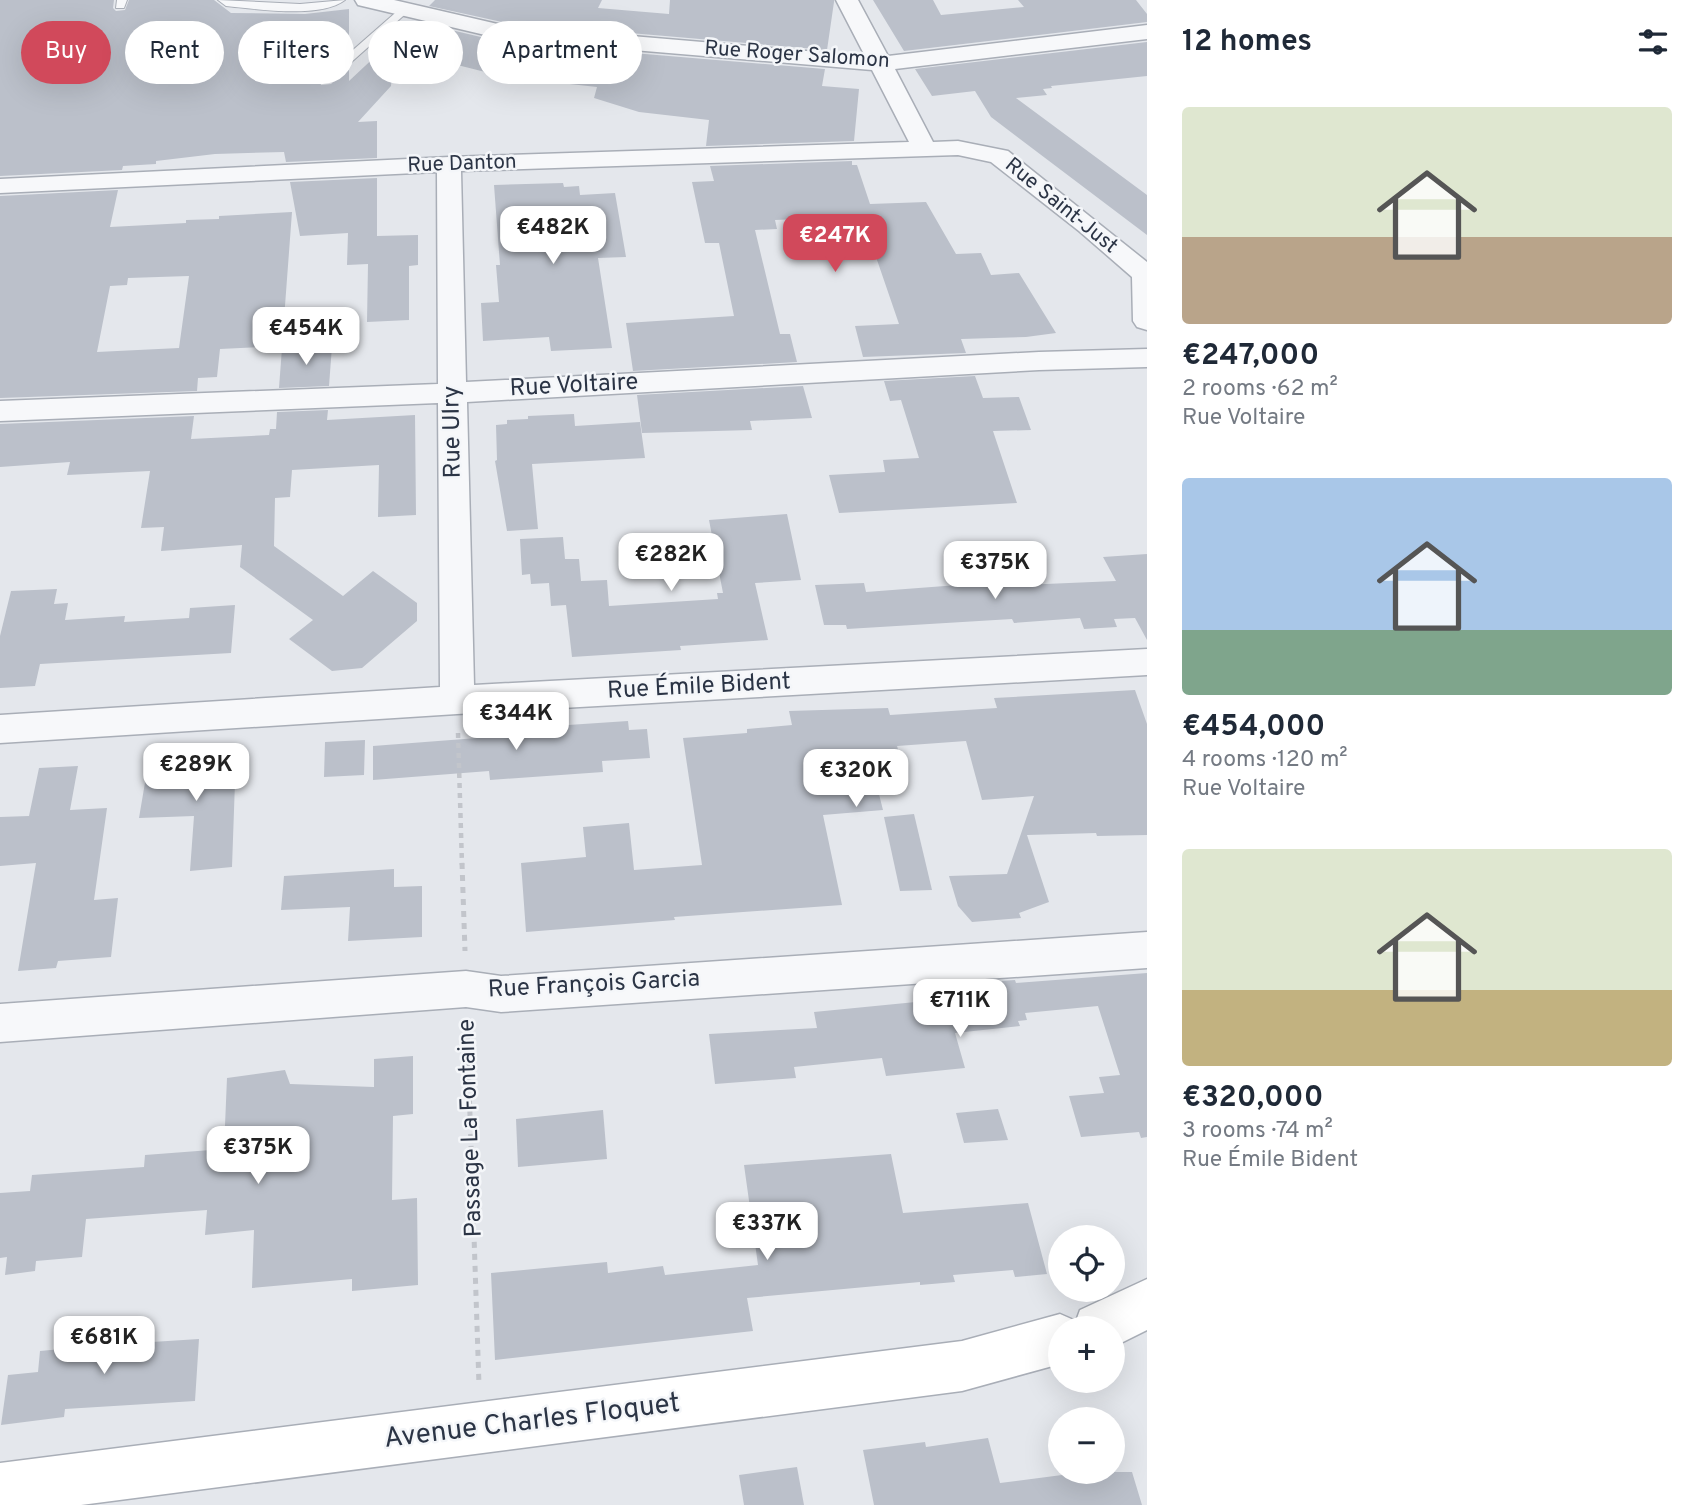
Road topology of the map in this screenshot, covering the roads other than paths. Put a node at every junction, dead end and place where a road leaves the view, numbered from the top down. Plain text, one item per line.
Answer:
1 (222, 0) edge
2 (340, 0) edge
3 (366, 0) edge
4 (847, 0) edge
5 (406, 9) junction
6 (1147, 32) edge
7 (354, 55) edge
8 (880, 64) junction
9 (924, 147) junction
10 (449, 164) junction
11 (0, 186) edge
12 (1147, 321) edge
13 (1134, 359) edge
14 (452, 393) junction
15 (0, 411) edge
16 (1147, 662) edge
17 (457, 700) junction
18 (0, 729) edge
19 (1147, 950) edge
20 (0, 1023) edge
21 (1147, 1304) edge
22 (1122, 1316) edge
23 (1048, 1342) edge
24 (0, 1489) edge

1 - 2 lane
3 - 5 street, Rue Roger Salomon
4 - 8 street
5 - 7 lane
5 - 8 street, Rue Roger Salomon
6 - 8 street, Rue Roger Salomon
8 - 9 street
9 - 10 street, Rue Danton
9 - 12 street, Rue Saint-Just
10 - 11 street, Rue Danton
10 - 14 street, Rue Ulry
13 - 14 street, Rue Voltaire
14 - 15 street, Rue Voltaire
14 - 17 street, Rue Ulry
16 - 17 street, Rue Émile Bident
17 - 18 street, Rue Émile Bident
19 - 20 street, Rue François Garcia
21 - 22 main road
23 - 24 main road, Avenue Charles Floquet

